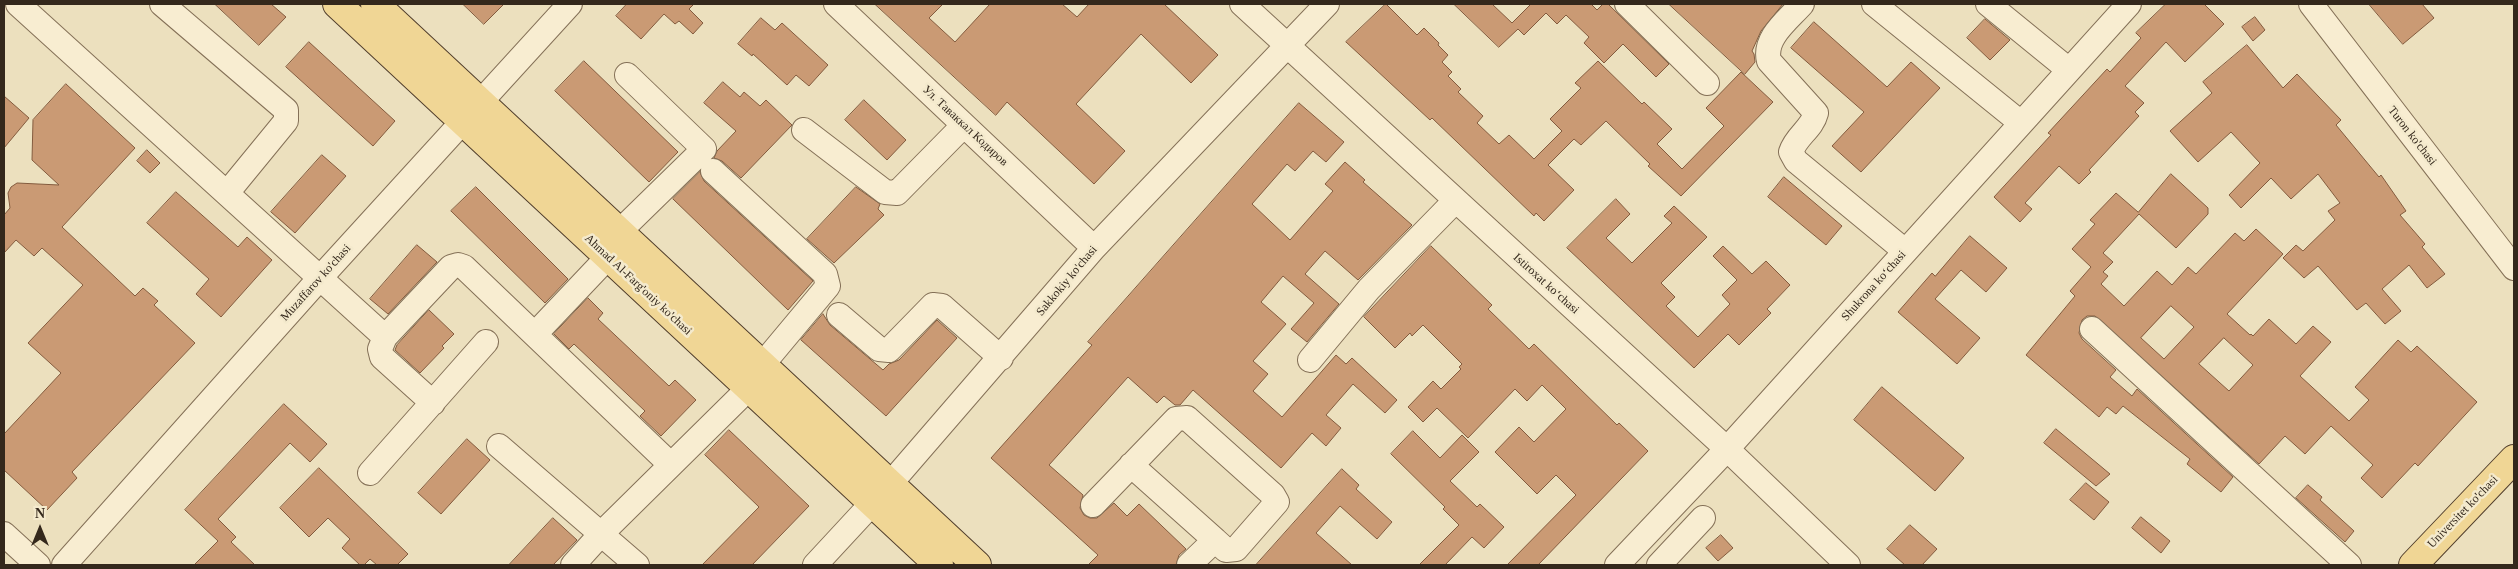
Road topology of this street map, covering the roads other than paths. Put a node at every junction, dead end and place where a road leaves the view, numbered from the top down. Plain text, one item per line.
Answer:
1 (162, 4) edge
2 (337, 4) edge
3 (375, 4) edge
4 (570, 4) edge
5 (836, 4) edge
6 (1242, 4) edge
7 (1326, 4) edge
8 (1627, 4) edge
9 (1802, 4) edge
10 (1874, 4) edge
11 (1988, 4) edge
12 (2129, 4) edge
13 (2311, 4) edge
14 (22, 5) edge
15 (1287, 45) junction
16 (2069, 70) junction
17 (627, 75) dead end
18 (1707, 83) dead end
19 (472, 113) junction
20 (2021, 123) junction
21 (964, 125) junction
22 (804, 130) dead end
23 (713, 171) dead end
24 (227, 192) junction
25 (1455, 200) junction
26 (619, 232) junction
27 (1094, 248) junction
28 (1905, 251) junction
29 (608, 257) junction
30 (2514, 268) edge
31 (320, 278) junction
32 (839, 315) dead end
33 (2092, 328) dead end
34 (536, 333) junction
35 (385, 337) junction
36 (486, 342) dead end
37 (1002, 358) junction
38 (1310, 360) dead end
39 (755, 376) junction
40 (433, 402) junction
41 (499, 446) dead end
42 (1727, 449) junction
43 (2514, 459) edge
44 (670, 464) junction
45 (1132, 465) junction
46 (370, 473) dead end
47 (882, 493) junction
48 (1093, 505) dead end
49 (1703, 518) dead end
50 (4, 534) edge
51 (601, 534) junction
52 (1215, 540) junction
53 (38, 565) edge
54 (64, 565) edge
55 (573, 565) edge
56 (637, 565) edge
57 (815, 565) edge
58 (939, 565) edge
59 (976, 565) edge
60 (1190, 565) edge
61 (1616, 565) edge
62 (1659, 565) edge
63 (1848, 565) edge
64 (2349, 565) edge
65 (2413, 565) edge

1 - 24 street
2 - 19 main road, Ahmad Al-Farg'oniy ko'chasi
3 - 19 main road, Ahmad Al-Farg'oniy ko'chasi
4 - 19 street, Muzaffarov ko'chasi
5 - 21 street, Ул. Таваккал Кодиров
6 - 15 street, Istiroxat koʻchasi
7 - 15 street, Sakkokiy ko'chasi
8 - 18 street
9 - 28 street
10 - 20 street
11 - 16 street
12 - 16 street, Shukrona koʻchasi
13 - 30 street, Turon ko'chasi
14 - 24 street
15 - 25 street, Istiroxat koʻchasi
15 - 27 street, Sakkokiy ko'chasi
16 - 20 street, Shukrona koʻchasi
17 - 26 street
19 - 26 main road, Ahmad Al-Farg'oniy ko'chasi
19 - 29 main road, Ahmad Al-Farg'oniy ko'chasi
19 - 31 street, Muzaffarov ko'chasi
20 - 28 street, Shukrona koʻchasi
21 - 22 street
21 - 27 street, Ул. Таваккал Кодиров
23 - 39 street
24 - 31 street
25 - 38 street
25 - 42 street, Istiroxat koʻchasi
26 - 39 main road, Ahmad Al-Farg'oniy ko'chasi
27 - 37 street, Sakkokiy ko'chasi
28 - 42 street, Shukrona koʻchasi
29 - 34 street
29 - 39 main road, Ahmad Al-Farg'oniy ko'chasi
31 - 35 street
31 - 54 street, Muzaffarov ko'chasi
32 - 37 street
33 - 64 street
34 - 35 street
34 - 44 street
35 - 40 street
36 - 40 street
37 - 47 street, Sakkokiy ko'chasi
39 - 44 street
39 - 47 main road, Ahmad Al-Farg'oniy ko'chasi
40 - 46 street
41 - 51 street
42 - 61 street, Shukrona koʻchasi
42 - 63 street, Istiroxat koʻchasi
43 - 65 main road, Universitet ko'chasi
44 - 51 street
45 - 48 street
45 - 52 street
45 - 52 street
47 - 57 street, Sakkokiy ko'chasi
47 - 58 main road, Ahmad Al-Farg'oniy ko'chasi
47 - 59 main road, Ahmad Al-Farg'oniy ko'chasi
49 - 62 street
50 - 53 street
51 - 55 street
51 - 56 street
52 - 60 street

